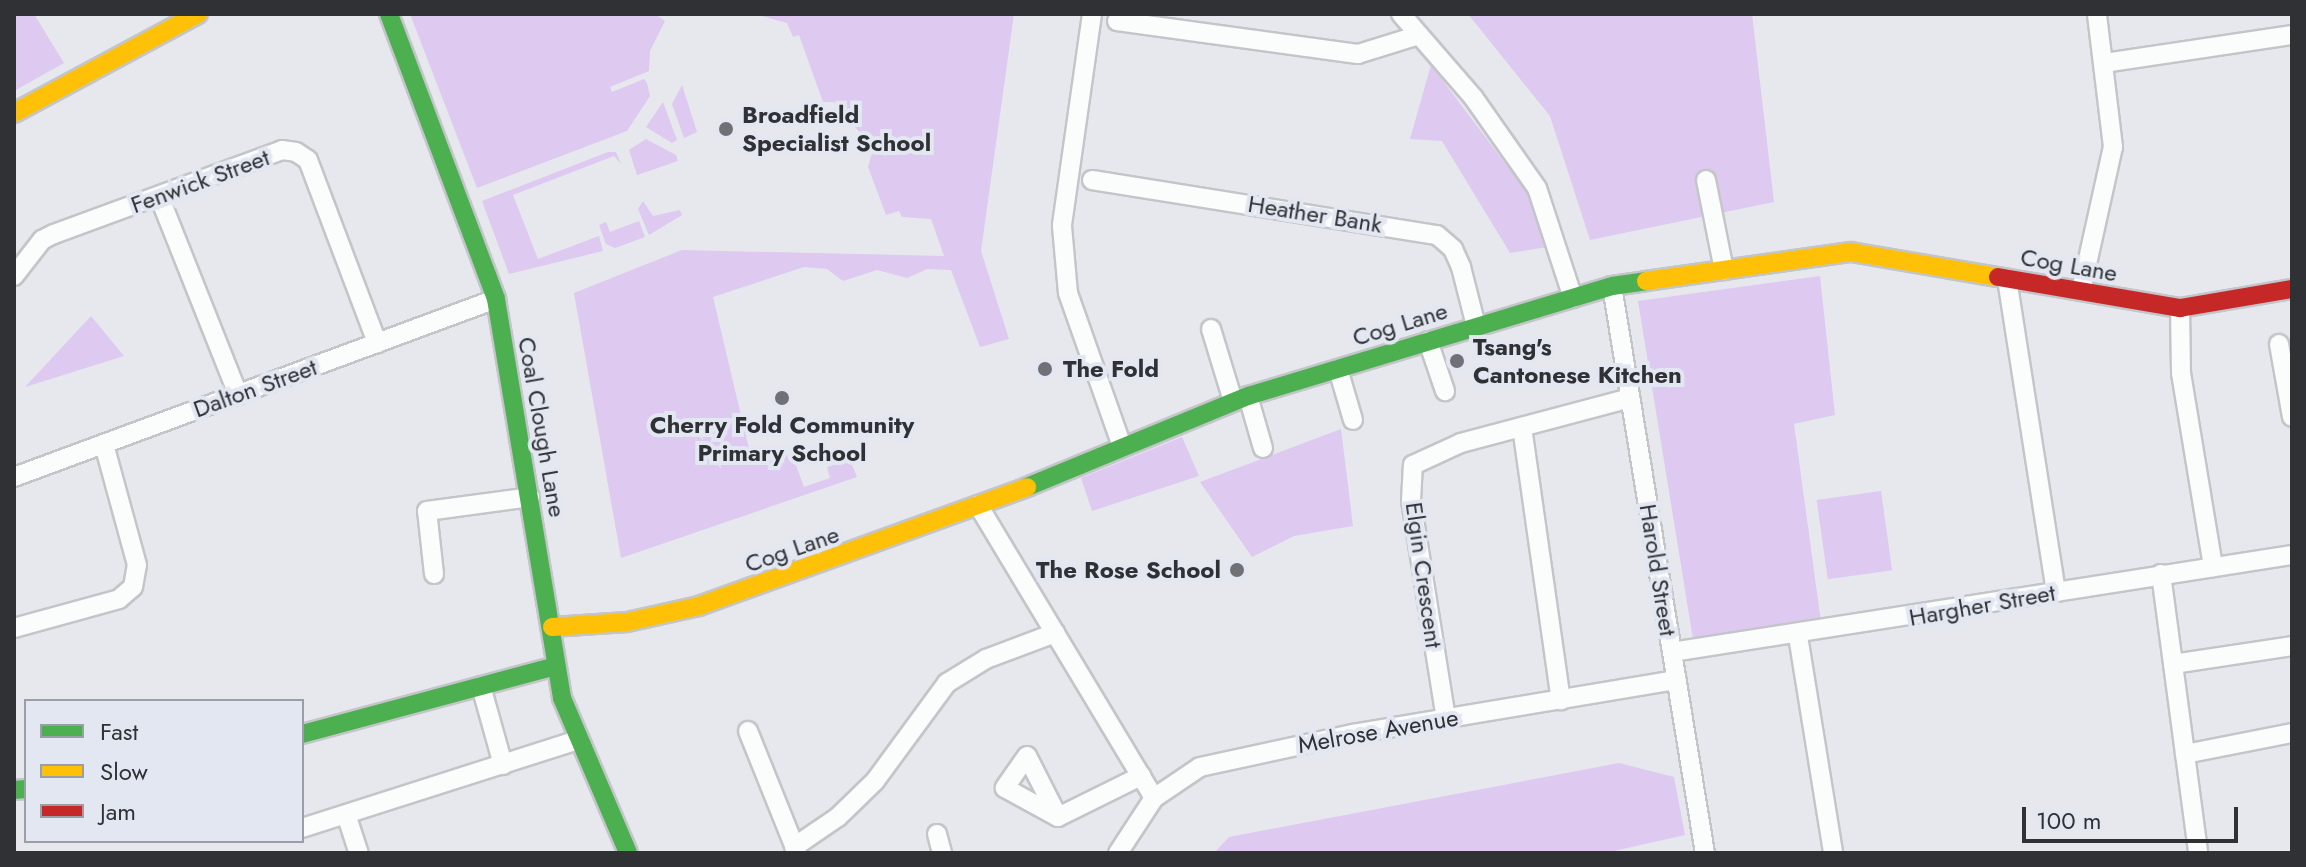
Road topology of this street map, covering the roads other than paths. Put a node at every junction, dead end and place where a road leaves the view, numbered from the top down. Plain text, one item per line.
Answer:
1 (198, 14) edge
2 (389, 14) edge
3 (1092, 14) edge
4 (1401, 14) edge
5 (2097, 14) edge
6 (1117, 21) dead end
7 (1419, 35) junction
8 (2292, 35) edge
9 (2104, 63) junction
10 (14, 113) edge
11 (1092, 180) dead end
12 (1706, 180) dead end
13 (159, 196) junction
14 (1724, 270) junction
15 (14, 276) edge
16 (2007, 279) junction
17 (1612, 286) junction
18 (2292, 289) edge
19 (2081, 291) junction
20 (1573, 298) junction
21 (496, 299) junction
22 (2180, 308) junction
23 (1476, 326) junction
24 (1211, 329) dead end
25 (1428, 341) junction
26 (377, 343) junction
27 (2279, 344) dead end
28 (1338, 369) junction
29 (1445, 391) dead end
30 (238, 395) junction
31 (1241, 398) junction
32 (1630, 398) junction
33 (2292, 417) edge
34 (1353, 420) dead end
35 (1522, 427) junction
36 (104, 444) junction
37 (1122, 446) junction
38 (1263, 448) dead end
39 (14, 477) edge
40 (530, 497) junction
41 (978, 505) junction
42 (2292, 555) edge
43 (2213, 567) junction
44 (434, 574) dead end
45 (2161, 574) junction
46 (2056, 592) junction
47 (552, 627) junction
48 (14, 628) edge
49 (1055, 633) junction
50 (1798, 636) junction
51 (2292, 646) edge
52 (1672, 652) junction
53 (2173, 664) junction
54 (556, 666) junction
55 (1677, 680) junction
56 (481, 686) junction
57 (1561, 700) junction
58 (1446, 719) junction
59 (748, 731) dead end
60 (304, 733) edge
61 (2292, 733) edge
62 (578, 740) junction
63 (2185, 754) junction
64 (503, 765) junction
65 (1141, 776) junction
66 (1154, 798) junction
67 (347, 817) junction
68 (1058, 817) dead end
69 (304, 828) edge
70 (937, 834) dead end
71 (796, 850) edge
72 (2193, 852) edge
73 (359, 853) edge
74 (628, 853) edge
75 (942, 853) edge
76 (1118, 853) edge
77 (1705, 853) edge
78 (1833, 853) edge

1 - 10 main road
2 - 21 main road, Coal Clough Lane
3 - 37 street
4 - 7 street
5 - 9 street
6 - 7 street
7 - 20 street
8 - 9 street
9 - 19 street
11 - 23 street, Heather Bank
12 - 14 street
13 - 15 street, Fenwick Street
13 - 26 street, Fenwick Street
13 - 30 street
14 - 16 main road, Cog Lane
14 - 17 main road, Cog Lane
16 - 19 main road, Cog Lane
16 - 46 street
17 - 20 main road, Cog Lane
17 - 32 street, Harold Street
18 - 22 main road, Cog Lane
19 - 22 main road, Cog Lane
20 - 23 main road, Cog Lane
21 - 26 street, Dalton Street
21 - 40 main road, Coal Clough Lane
22 - 43 street
23 - 25 main road, Cog Lane
24 - 31 street
25 - 28 main road, Cog Lane
25 - 29 street
26 - 30 street, Dalton Street
27 - 33 street
28 - 31 main road, Cog Lane
28 - 34 street
30 - 36 street, Dalton Street
31 - 37 main road, Cog Lane
31 - 38 street
32 - 35 street, Elgin Crescent
32 - 52 street, Harold Street
35 - 57 street
35 - 58 street, Elgin Crescent
36 - 39 street, Dalton Street
36 - 48 street
37 - 41 main road, Cog Lane
40 - 44 street
40 - 47 main road, Coal Clough Lane
41 - 47 main road, Cog Lane
41 - 49 street
42 - 43 street, Hargher Street
43 - 45 street, Hargher Street
45 - 46 street, Hargher Street
45 - 53 street
46 - 50 street, Hargher Street
47 - 54 main road, Coal Clough Lane
49 - 65 street
49 - 71 street
50 - 52 street, Hargher Street
50 - 78 street
51 - 53 street
52 - 55 street, Harold Street
53 - 63 street
54 - 56 main road
54 - 62 main road, Coal Clough Lane
55 - 57 street, Melrose Avenue
55 - 77 street, Harold Street
56 - 60 main road
56 - 64 street
57 - 58 street, Melrose Avenue
58 - 66 street, Melrose Avenue
59 - 71 street
61 - 63 street
62 - 64 street
62 - 74 main road, Coal Clough Lane
63 - 72 street
64 - 67 street
65 - 66 street
65 - 68 street
66 - 76 street, Melrose Avenue
67 - 69 street
67 - 73 street
70 - 75 street

